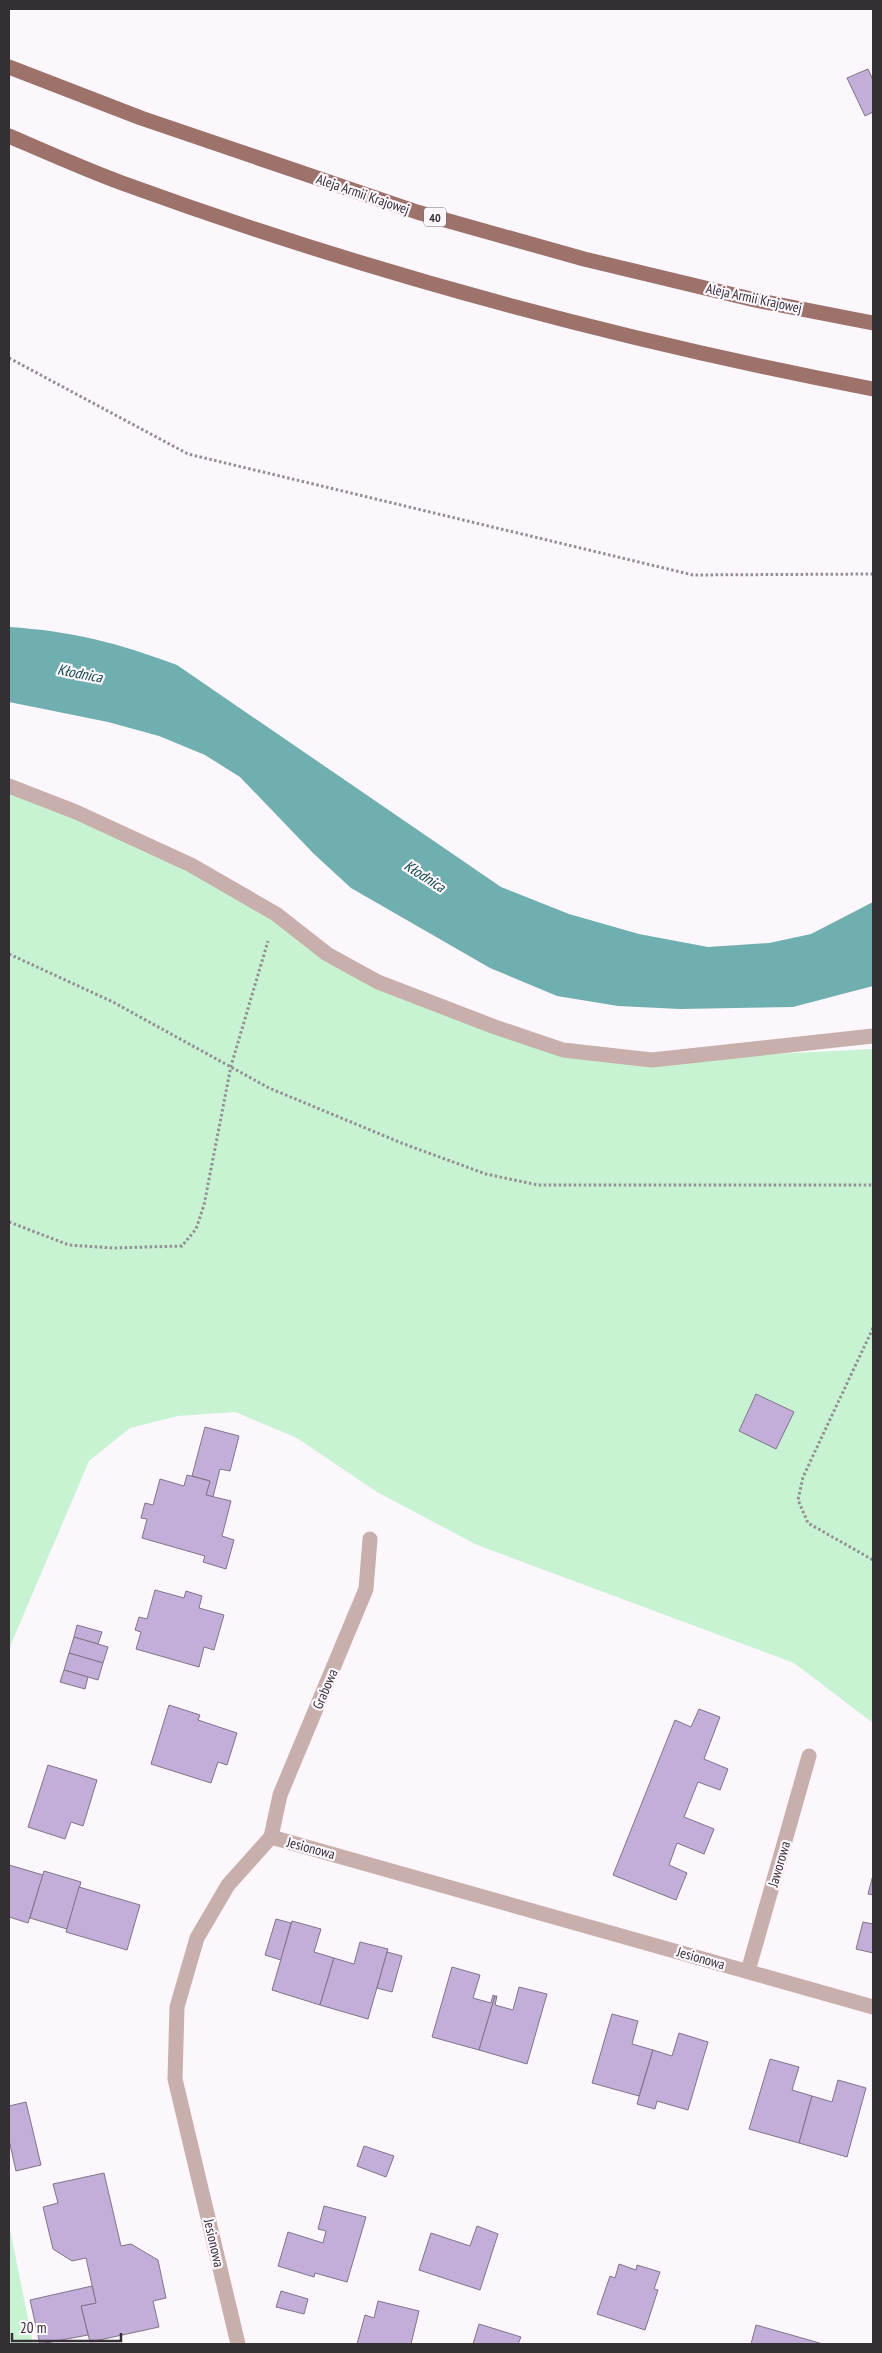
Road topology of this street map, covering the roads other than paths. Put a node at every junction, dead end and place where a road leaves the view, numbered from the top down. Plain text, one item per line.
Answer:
1 (9, 67) edge
2 (9, 136) edge
3 (873, 323) edge
4 (873, 389) edge
5 (9, 786) edge
6 (873, 1036) edge
7 (370, 1539) dead end
8 (809, 1756) dead end
9 (271, 1837) junction
10 (748, 1971) junction
11 (873, 2007) edge
12 (238, 2344) edge

1 - 3 main road, Aleja Armii Krajowej / 40
2 - 4 main road
5 - 6 street
7 - 9 street, Grabowa
8 - 10 street, Jaworowa
9 - 10 street, Jesionowa
9 - 12 street, Jesionowa
10 - 11 street, Jesionowa

